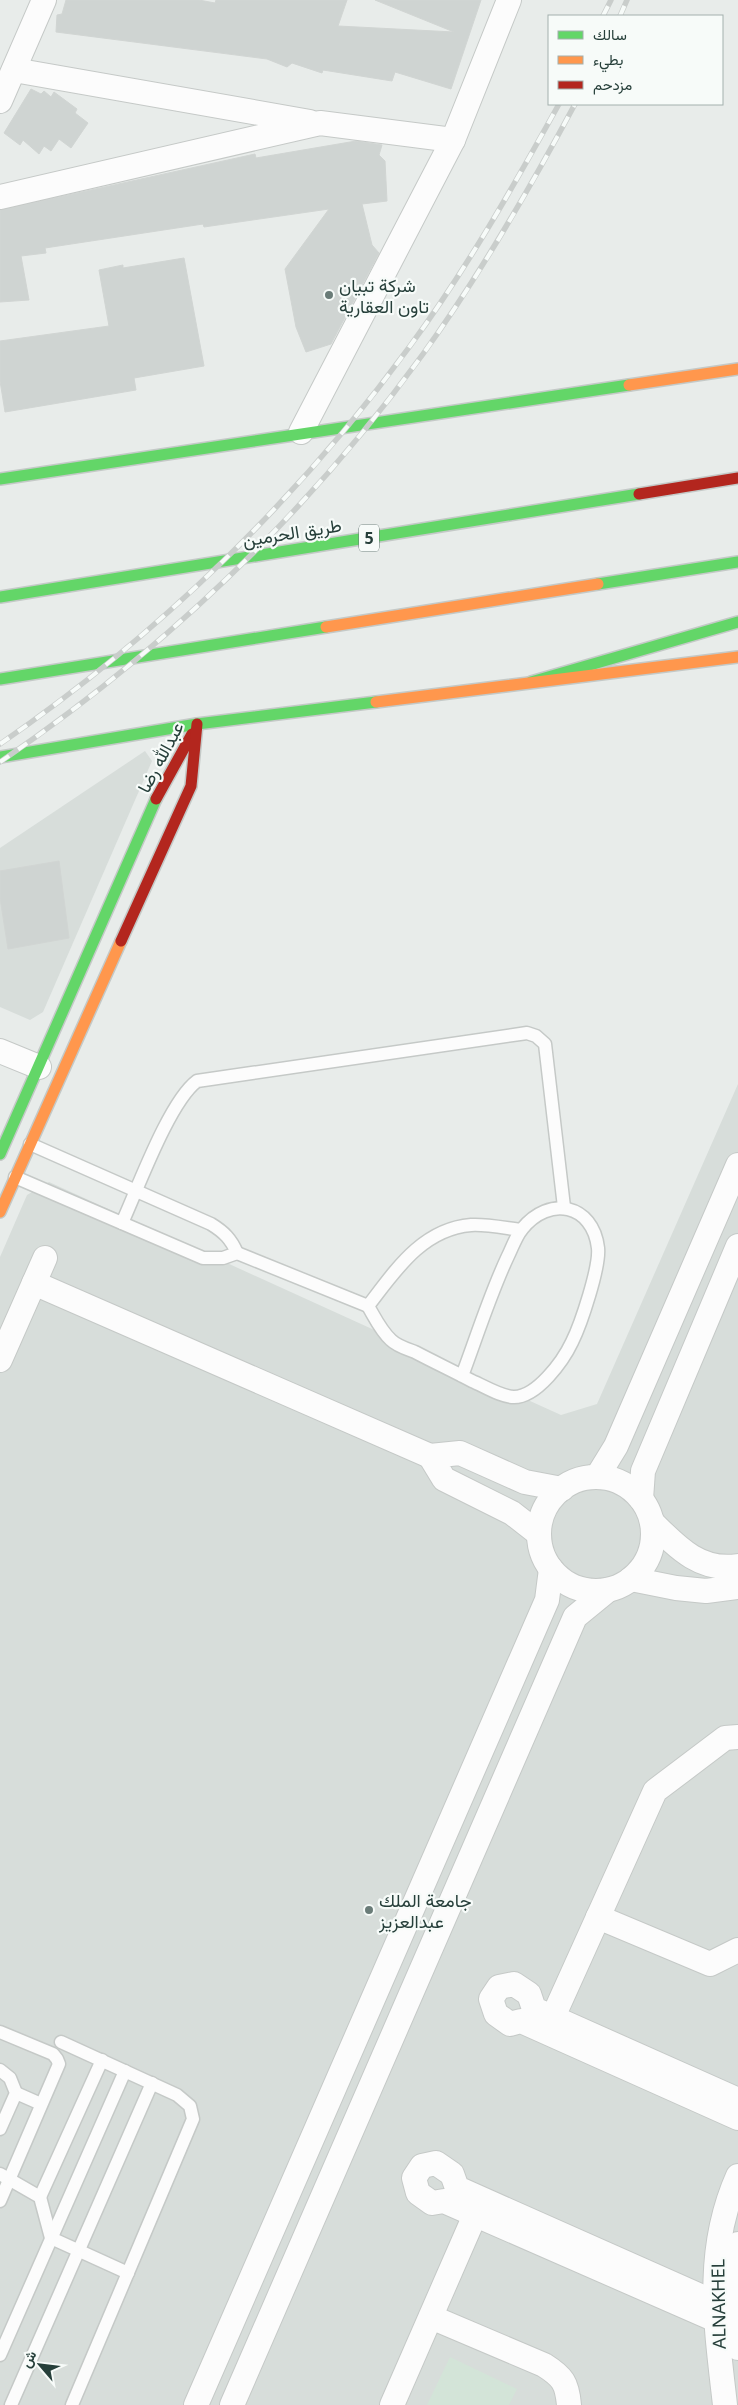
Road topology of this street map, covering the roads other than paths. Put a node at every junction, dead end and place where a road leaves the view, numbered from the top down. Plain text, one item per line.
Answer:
1 (44, 0) edge
2 (509, 0) edge
3 (14, 70) junction
4 (0, 101) edge
5 (324, 124) junction
6 (452, 140) junction
7 (0, 197) edge
8 (738, 369) edge
9 (301, 432) junction
10 (738, 478) edge
11 (0, 479) edge
12 (738, 562) edge
13 (0, 597) edge
14 (738, 622) edge
15 (738, 657) edge
16 (0, 680) edge
17 (531, 682) junction
18 (197, 724) junction
19 (0, 758) edge
20 (0, 1051) edge
21 (38, 1067) junction
22 (30, 1144) junction
23 (0, 1154) edge
24 (738, 1165) edge
25 (15, 1177) junction
26 (136, 1191) junction
27 (564, 1207) junction
28 (0, 1212) edge
29 (122, 1223) junction
30 (521, 1230) junction
31 (738, 1246) edge
32 (237, 1253) junction
33 (45, 1258) dead end
34 (34, 1283) junction
35 (368, 1306) junction
36 (0, 1360) edge
37 (462, 1376) junction
38 (430, 1456) junction
39 (597, 1477) junction
40 (562, 1489) junction
41 (641, 1499) junction
42 (652, 1522) junction
43 (540, 1534) junction
44 (738, 1566) edge
45 (551, 1569) junction
46 (631, 1579) junction
47 (738, 1587) edge
48 (608, 1590) junction
49 (738, 1736) edge
50 (598, 1917) junction
51 (738, 1950) edge
52 (553, 2017) junction
53 (0, 2032) edge
54 (61, 2042) dead end
55 (102, 2060) junction
56 (0, 2070) edge
57 (125, 2071) junction
58 (152, 2083) junction
59 (16, 2092) junction
60 (738, 2100) edge
61 (41, 2104) junction
62 (738, 2118) edge
63 (0, 2129) edge
64 (5, 2176) edge
65 (738, 2176) edge
66 (40, 2197) junction
67 (0, 2201) edge
68 (475, 2215) junction
69 (52, 2238) junction
70 (738, 2244) edge
71 (79, 2250) junction
72 (128, 2273) junction
73 (716, 2311) junction
74 (431, 2317) junction
75 (738, 2348) edge
76 (0, 2355) edge
77 (11, 2405) edge
78 (72, 2405) edge
79 (196, 2405) edge
80 (232, 2405) edge
81 (392, 2405) edge
82 (570, 2405) edge
83 (725, 2405) edge

1 - 3 street
2 - 6 street
3 - 4 street
3 - 5 street
5 - 6 street
5 - 7 street
6 - 9 street
8 - 9 main road
9 - 11 main road
10 - 13 main road, طريق الحرمين / 5
12 - 16 main road
14 - 17 main road
15 - 17 main road
17 - 18 main road
18 - 19 main road
18 - 21 main road, عبدالله رضا
18 - 22 main road, عبدالله رضا
20 - 21 street
21 - 23 main road, عبدالله رضا
22 - 25 main road, عبدالله رضا
22 - 26 lane
24 - 39 street
25 - 28 main road, عبدالله رضا
25 - 29 lane
26 - 27 lane
26 - 29 lane
26 - 32 lane
27 - 30 lane
27 - 37 lane
29 - 32 lane
30 - 35 lane
30 - 37 lane
31 - 41 street
32 - 35 lane
33 - 34 street
34 - 36 street
34 - 38 street
35 - 37 lane
38 - 40 street
38 - 43 street
39 - 40 street
39 - 41 street
40 - 43 street
41 - 42 street
42 - 44 street
42 - 46 street
43 - 45 street
45 - 48 street
45 - 79 street
46 - 47 street
46 - 48 street
48 - 80 street
49 - 50 street
50 - 51 street
50 - 52 street
52 - 60 street
52 - 62 street
53 - 61 lane
54 - 55 lane
55 - 57 lane
55 - 66 lane
56 - 59 lane
57 - 58 lane
57 - 69 lane
58 - 71 lane
58 - 72 lane
59 - 61 lane
59 - 63 lane
61 - 64 lane
64 - 66 lane
64 - 67 lane
65 - 73 street, ALNAKHEL
66 - 69 lane
68 - 73 street
68 - 73 street
68 - 74 street
69 - 71 lane
69 - 76 lane
70 - 75 street
71 - 72 lane
71 - 77 lane
72 - 78 lane
73 - 83 street, ALNAKHEL
74 - 81 street
74 - 82 street

